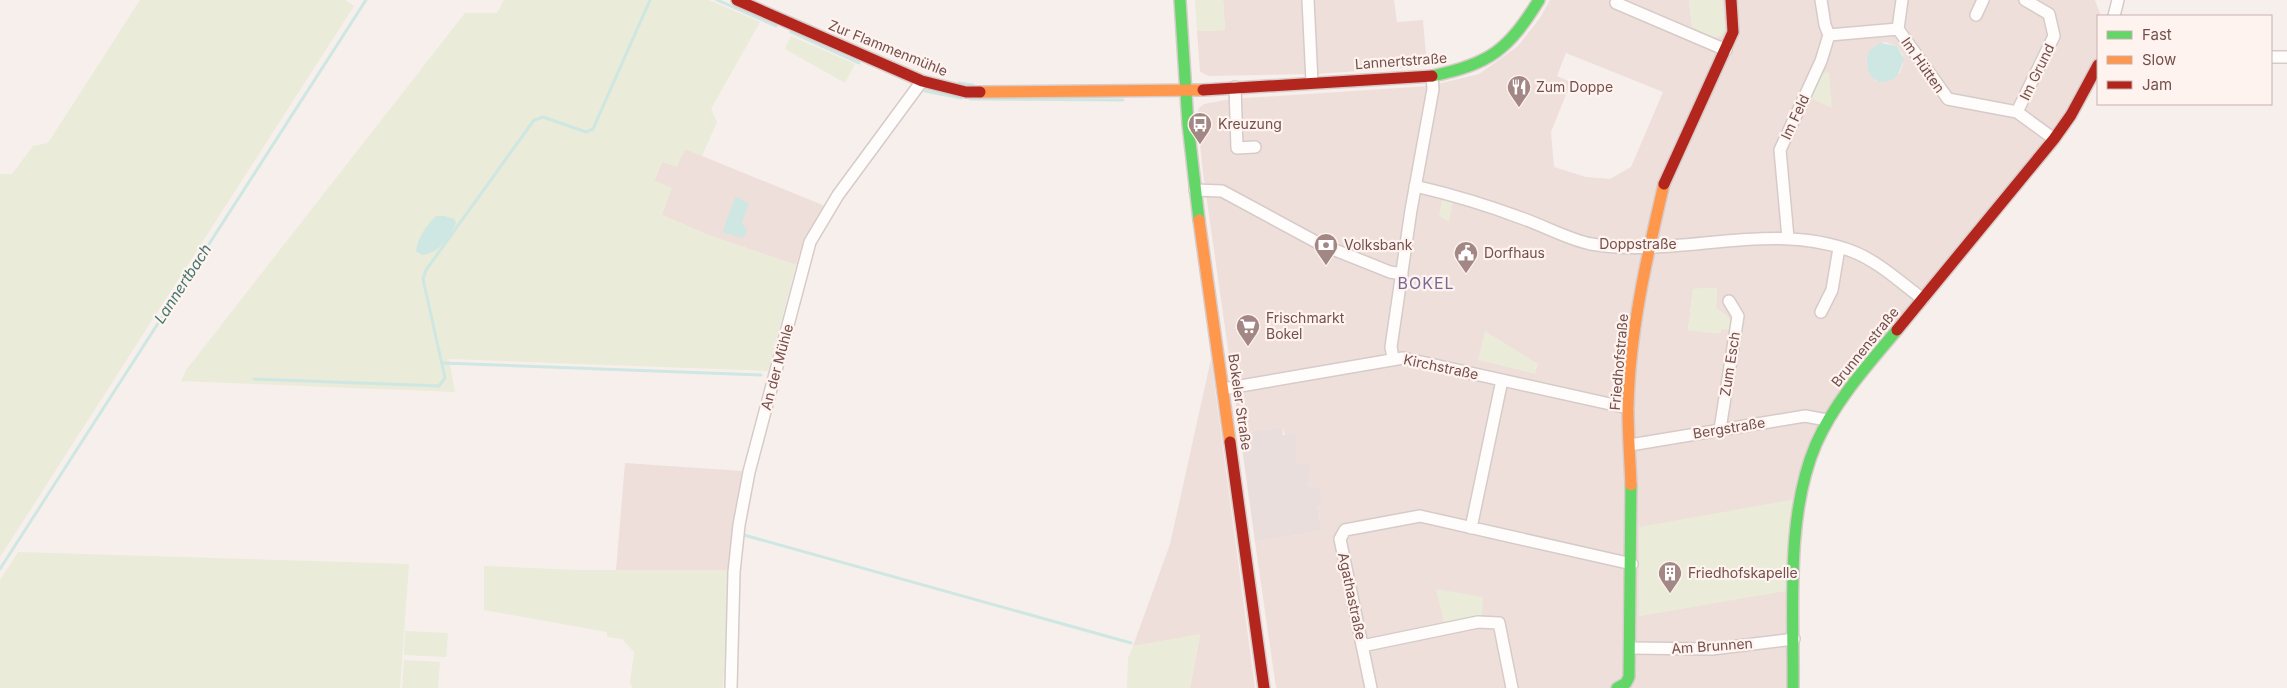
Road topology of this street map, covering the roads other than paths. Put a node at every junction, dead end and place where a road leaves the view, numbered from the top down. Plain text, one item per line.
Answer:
1 (737, 0) edge
2 (1180, 0) edge
3 (1308, 0) edge
4 (1539, 0) edge
5 (1731, 0) edge
6 (1821, 0) edge
7 (1902, 0) edge
8 (1983, 0) edge
9 (2025, 0) edge
10 (2118, 0) edge
11 (1616, 3) dead end
12 (1976, 15) dead end
13 (2114, 15) edge
14 (1898, 29) junction
15 (1829, 35) junction
16 (1726, 50) junction
17 (2272, 57) edge
18 (2287, 57) edge
19 (1432, 76) junction
20 (2096, 76) edge
21 (922, 81) junction
22 (1312, 82) junction
23 (1235, 87) junction
24 (1186, 90) junction
25 (2017, 112) junction
26 (2054, 139) junction
27 (1255, 147) dead end
28 (1415, 186) junction
29 (1195, 190) junction
30 (1788, 238) junction
31 (1649, 247) junction
32 (1840, 248) junction
33 (1402, 274) junction
34 (1922, 299) junction
35 (1729, 301) dead end
36 (1821, 312) dead end
37 (1393, 358) junction
38 (1502, 380) junction
39 (1223, 389) junction
40 (1628, 408) junction
41 (1827, 420) junction
42 (1720, 429) junction
43 (1630, 445) junction
44 (1471, 528) junction
45 (1632, 564) junction
46 (1794, 638) junction
47 (1362, 646) junction
48 (1630, 648) junction
49 (1623, 686) edge
50 (731, 688) edge
51 (1264, 688) edge
52 (1371, 688) edge
53 (1512, 688) edge
54 (1793, 688) edge

1 - 21 street, Zur Flammenmühle
2 - 24 street, Bokeler Straße
3 - 22 street
4 - 19 street, Lannertstraße
5 - 16 street, Friedhofstraße
6 - 15 street, Im Feld
7 - 14 street
8 - 12 street
9 - 25 street, Im Grund
10 - 13 street
11 - 16 street
14 - 15 street, Im Hütten
14 - 25 street, Im Hütten
15 - 30 street, Im Feld
16 - 31 street, Friedhofstraße
17 - 18 street
19 - 22 street, Lannertstraße
19 - 28 street
20 - 26 street, Brunnenstraße
21 - 24 street, Zur Flammenmühle
21 - 50 street, An der Mühle
22 - 23 street, Lannertstraße
23 - 24 street, Lannertstraße
23 - 27 street
24 - 29 street, Bokeler Straße
25 - 26 street, Im Grund
26 - 34 street, Brunnenstraße
28 - 31 street, Doppstraße
28 - 33 street
29 - 33 street
29 - 39 street, Bokeler Straße
30 - 31 street, Doppstraße
30 - 32 street, Doppstraße
31 - 40 street, Friedhofstraße
32 - 34 street, Doppstraße
32 - 36 street
33 - 37 street
34 - 41 street, Brunnenstraße
35 - 42 street, Zum Esch
37 - 38 street, Kirchstraße
37 - 39 street, Kirchstraße
38 - 40 street, Kirchstraße
38 - 44 street
39 - 51 street, Bokeler Straße
40 - 43 street, Friedhofstraße
41 - 42 street, Bergstraße
41 - 46 street, Brunnenstraße
42 - 43 street, Bergstraße
43 - 45 street, Friedhofstraße
44 - 45 street, Agathastraße
44 - 47 street, Agathastraße
45 - 48 street, Friedhofstraße
46 - 48 street, Am Brunnen
46 - 54 street, Brunnenstraße
47 - 52 street
47 - 53 street, Agathastraße
48 - 49 street, Friedhofstraße

